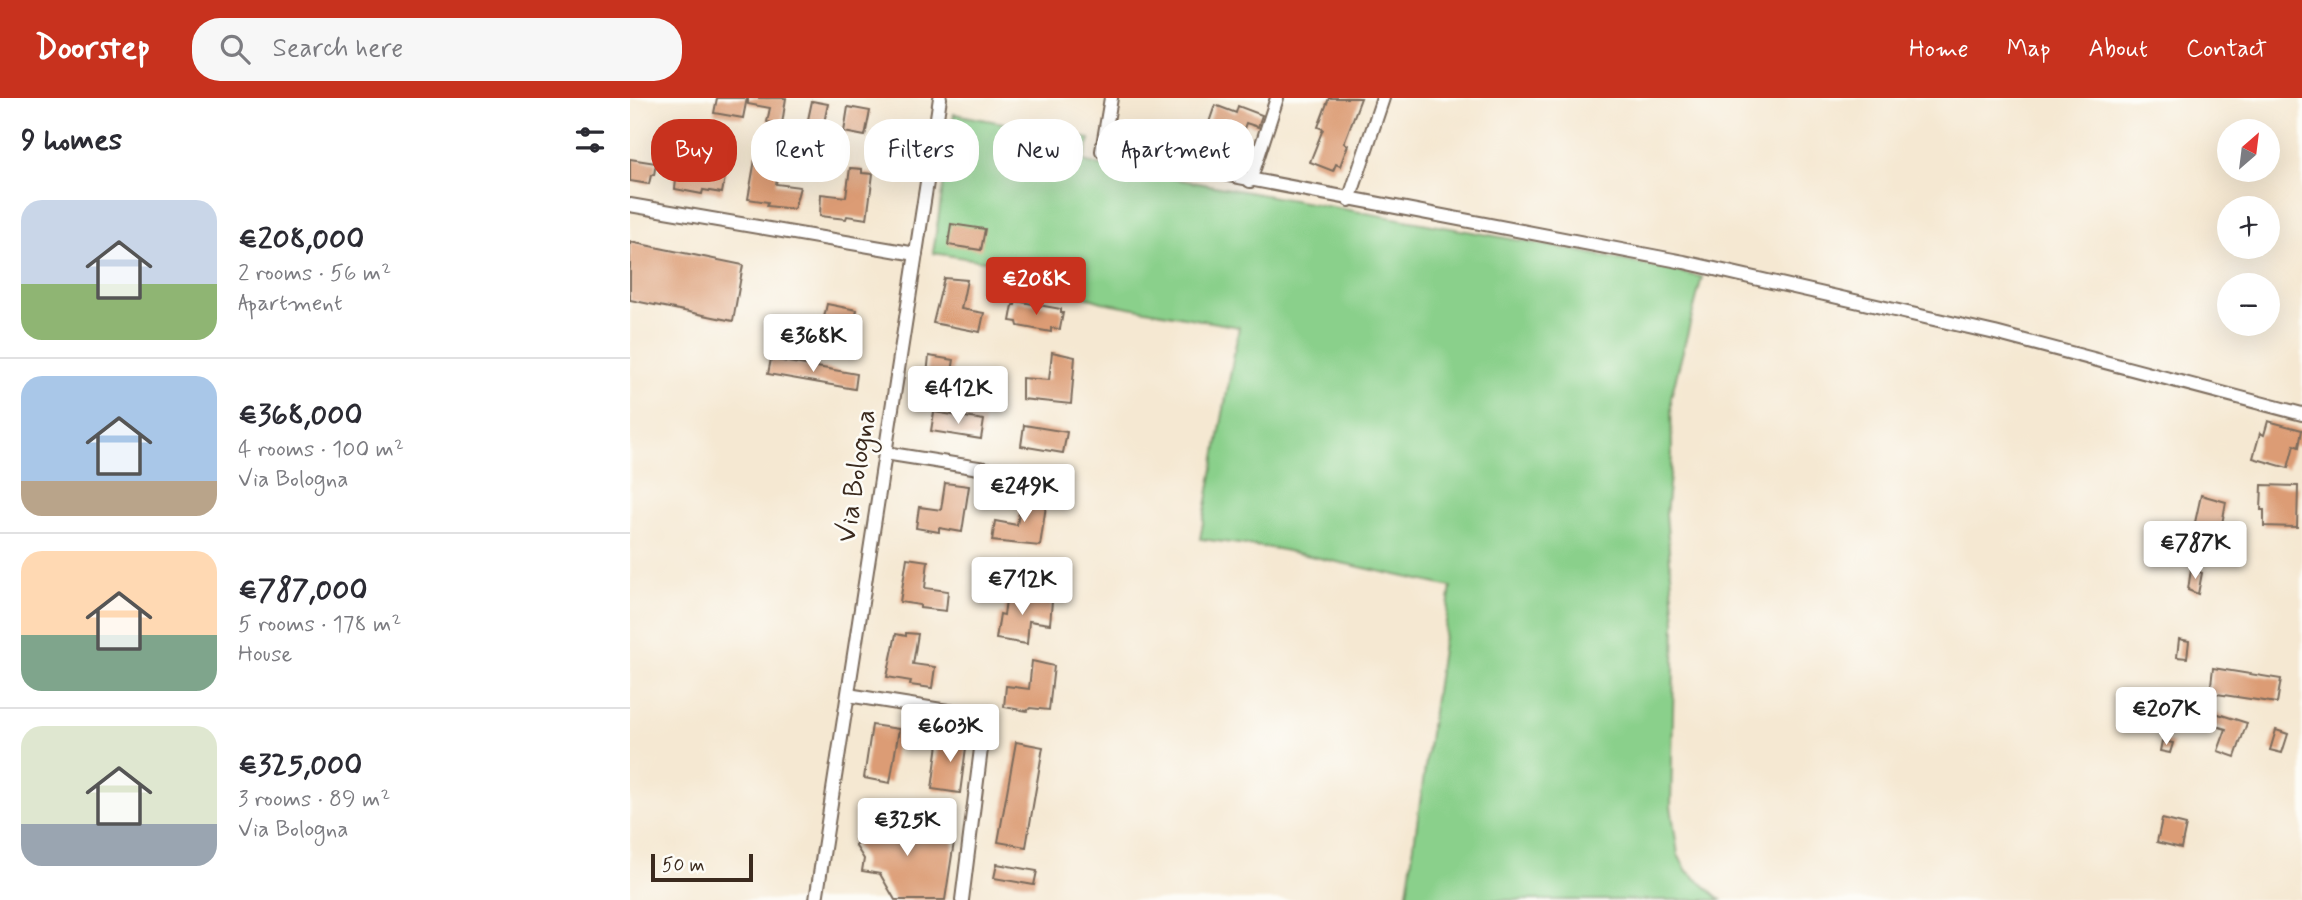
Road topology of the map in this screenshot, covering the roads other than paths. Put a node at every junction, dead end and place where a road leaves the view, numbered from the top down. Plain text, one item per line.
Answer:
1 (940, 98) edge
2 (1111, 98) edge
3 (1277, 98) edge
4 (1382, 98) edge
5 (1107, 119) edge
6 (1254, 169) edge
7 (1254, 182) edge
8 (1349, 200) junction
9 (630, 205) edge
10 (916, 254) junction
11 (2302, 414) edge
12 (885, 453) junction
13 (1054, 480) dead end
14 (848, 695) junction
15 (816, 900) edge
16 (962, 900) edge

1 - 10 street, Via Bologna
2 - 5 street
3 - 6 street
4 - 8 street
7 - 8 street
8 - 11 street
9 - 10 street
10 - 12 street, Via Bologna
12 - 13 street
12 - 14 street, Via Bologna
14 - 15 street, Via Bologna
14 - 16 street

